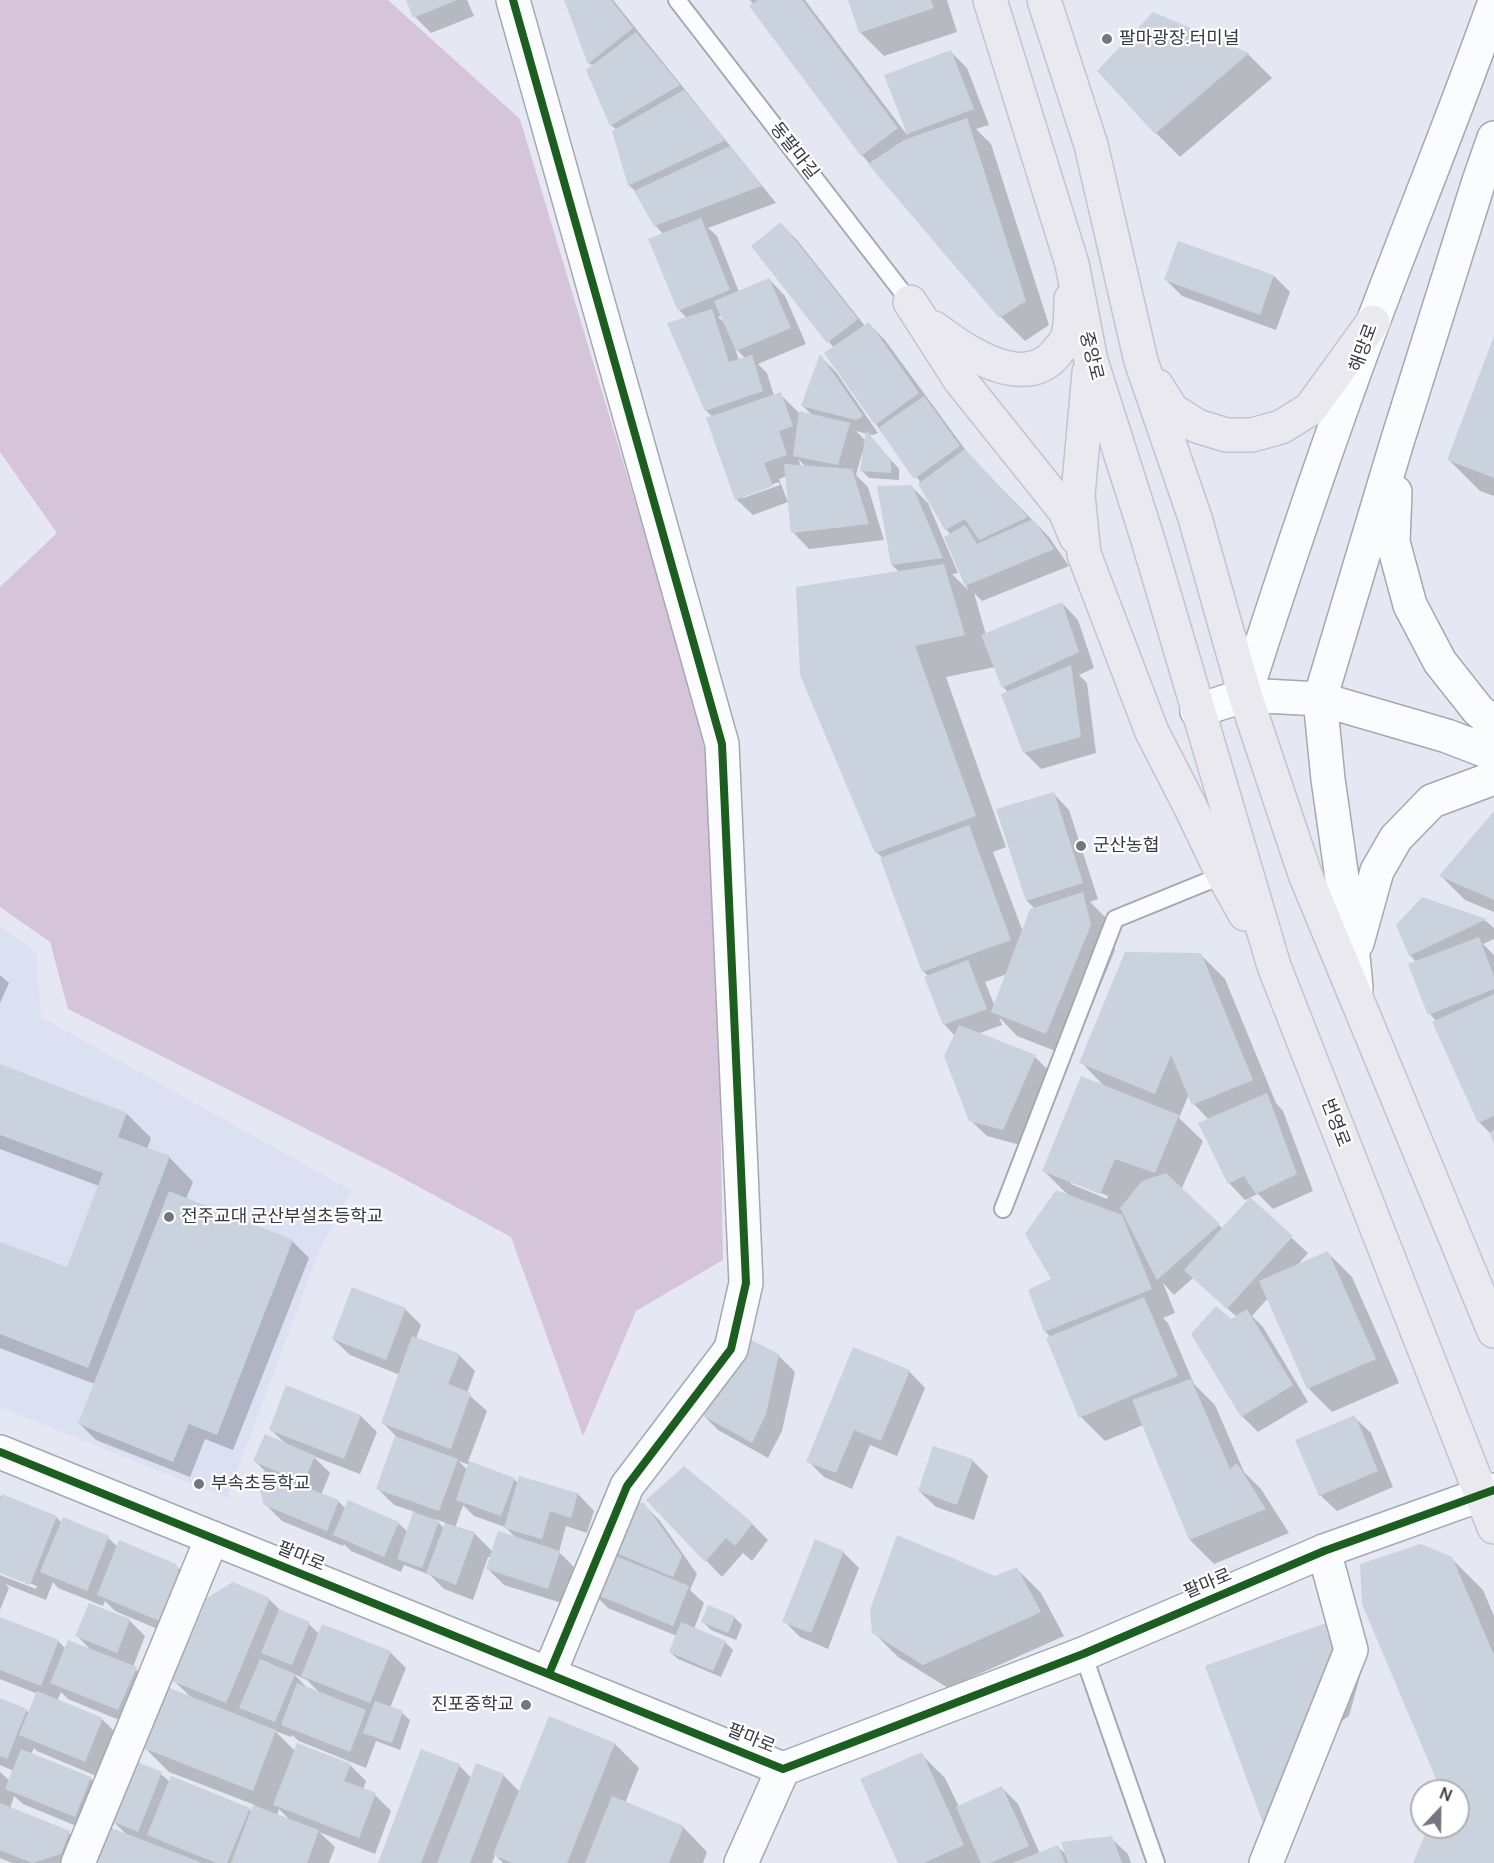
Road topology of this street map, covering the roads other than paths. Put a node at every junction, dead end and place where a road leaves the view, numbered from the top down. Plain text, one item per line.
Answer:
1 (513, 0) edge
2 (677, 0) edge
3 (990, 0) edge
4 (1044, 0) edge
5 (1494, 4) edge
6 (1494, 138) edge
7 (1072, 264) junction
8 (910, 302) junction
9 (1373, 322) junction
10 (1090, 361) junction
11 (1141, 361) junction
12 (1396, 442) junction
13 (1084, 554) junction
14 (1245, 695) junction
15 (1320, 699) junction
16 (1197, 711) junction
17 (1494, 724) edge
18 (1494, 754) edge
19 (1494, 778) edge
20 (1223, 875) junction
21 (1353, 956) junction
22 (1274, 966) junction
23 (1357, 998) junction
24 (1003, 1209) dead end
25 (1494, 1331) edge
26 (0, 1452) edge
27 (1487, 1493) edge
28 (1494, 1527) edge
29 (212, 1538) junction
30 (1324, 1551) junction
31 (1083, 1654) junction
32 (549, 1674) junction
33 (783, 1769) junction
34 (78, 1863) edge
35 (741, 1863) edge
36 (1156, 1863) edge
37 (1266, 1863) edge

1 - 32 street
2 - 8 lane, 동팔마길
3 - 7 main road, 중앙로
4 - 11 main road
5 - 9 street, 해망로
6 - 12 street
7 - 8 main road
7 - 10 main road, 중앙로
8 - 13 main road
9 - 11 main road
9 - 14 street, 해망로
10 - 13 main road
10 - 16 main road, 중앙로
11 - 14 main road
12 - 15 street
12 - 17 street
13 - 20 main road
14 - 15 street
14 - 16 street
14 - 23 main road
15 - 18 street
15 - 21 street
16 - 22 main road, 번영로
19 - 21 street
20 - 22 main road
20 - 24 lane
21 - 23 street
22 - 27 main road, 번영로
23 - 25 main road
26 - 29 street, 팔마로
27 - 28 main road, 번영로
27 - 30 street, 팔마로
29 - 32 street, 팔마로
29 - 34 street
30 - 31 street, 팔마로
30 - 37 street
31 - 33 street, 팔마로
31 - 36 lane
32 - 33 street, 팔마로
33 - 35 street

